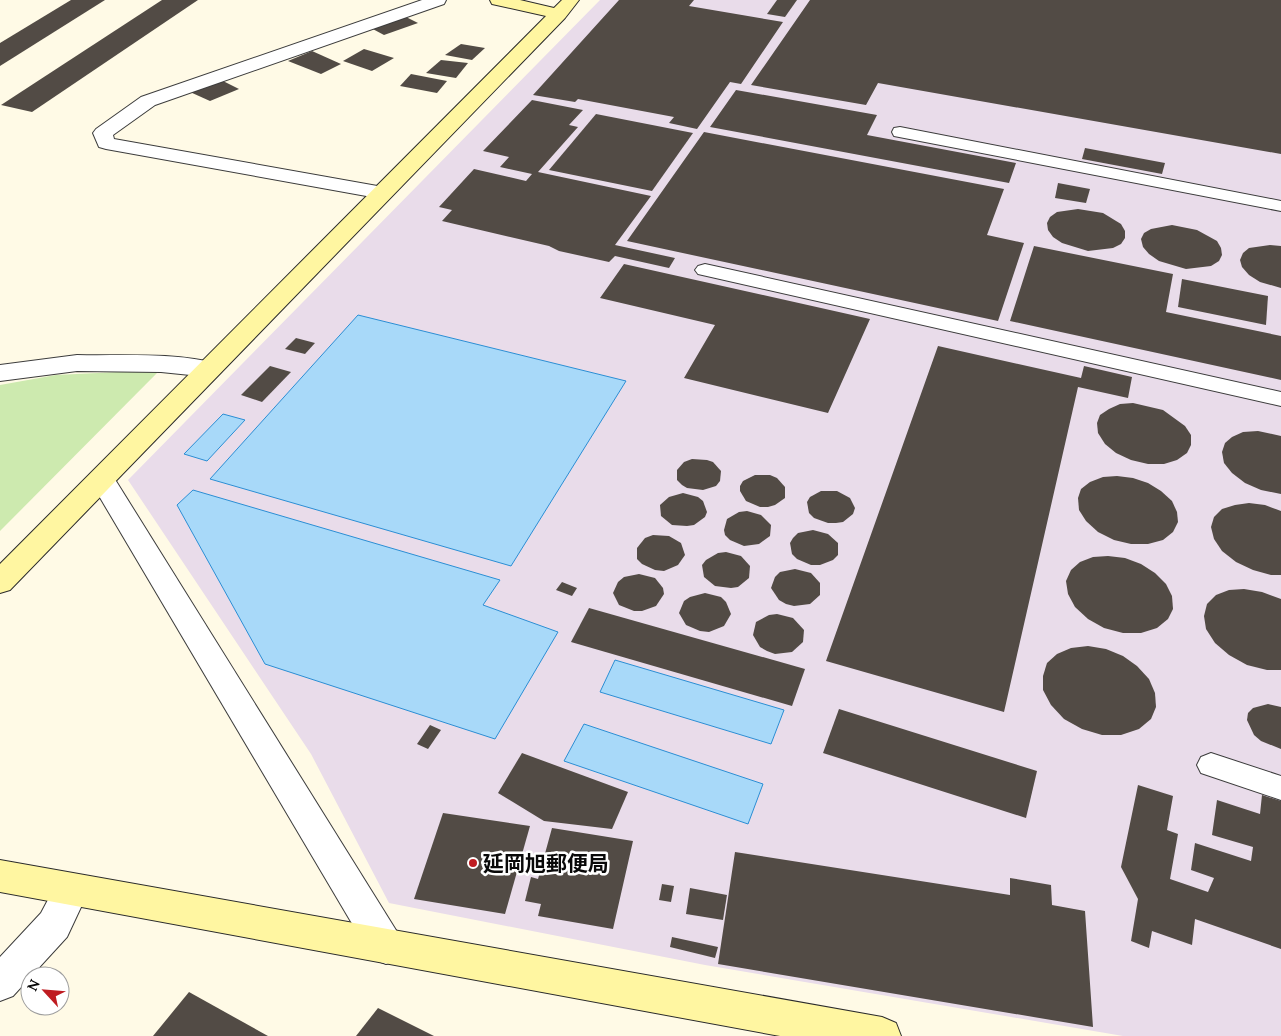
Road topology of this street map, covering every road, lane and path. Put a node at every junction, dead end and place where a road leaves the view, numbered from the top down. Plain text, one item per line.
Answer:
1 (438, 0) edge
2 (498, 0) edge
3 (565, 7) edge
4 (900, 132) dead end
5 (383, 193) junction
6 (1281, 206) edge
7 (705, 270) dead end
8 (210, 370) junction
9 (0, 373) edge
10 (1281, 399) edge
11 (102, 479) junction
12 (0, 582) edge
13 (1212, 765) dead end
14 (1281, 788) edge
15 (0, 876) edge
16 (71, 890) junction
17 (386, 947) junction
18 (0, 983) edge
19 (882, 1036) edge

1 - 5 street
2 - 3 street
3 - 5 street
4 - 6 lane
5 - 8 street
7 - 10 lane
8 - 9 street
8 - 11 street
11 - 12 street
11 - 17 street
13 - 14 lane
15 - 16 street
16 - 17 street
16 - 18 street
17 - 19 street

